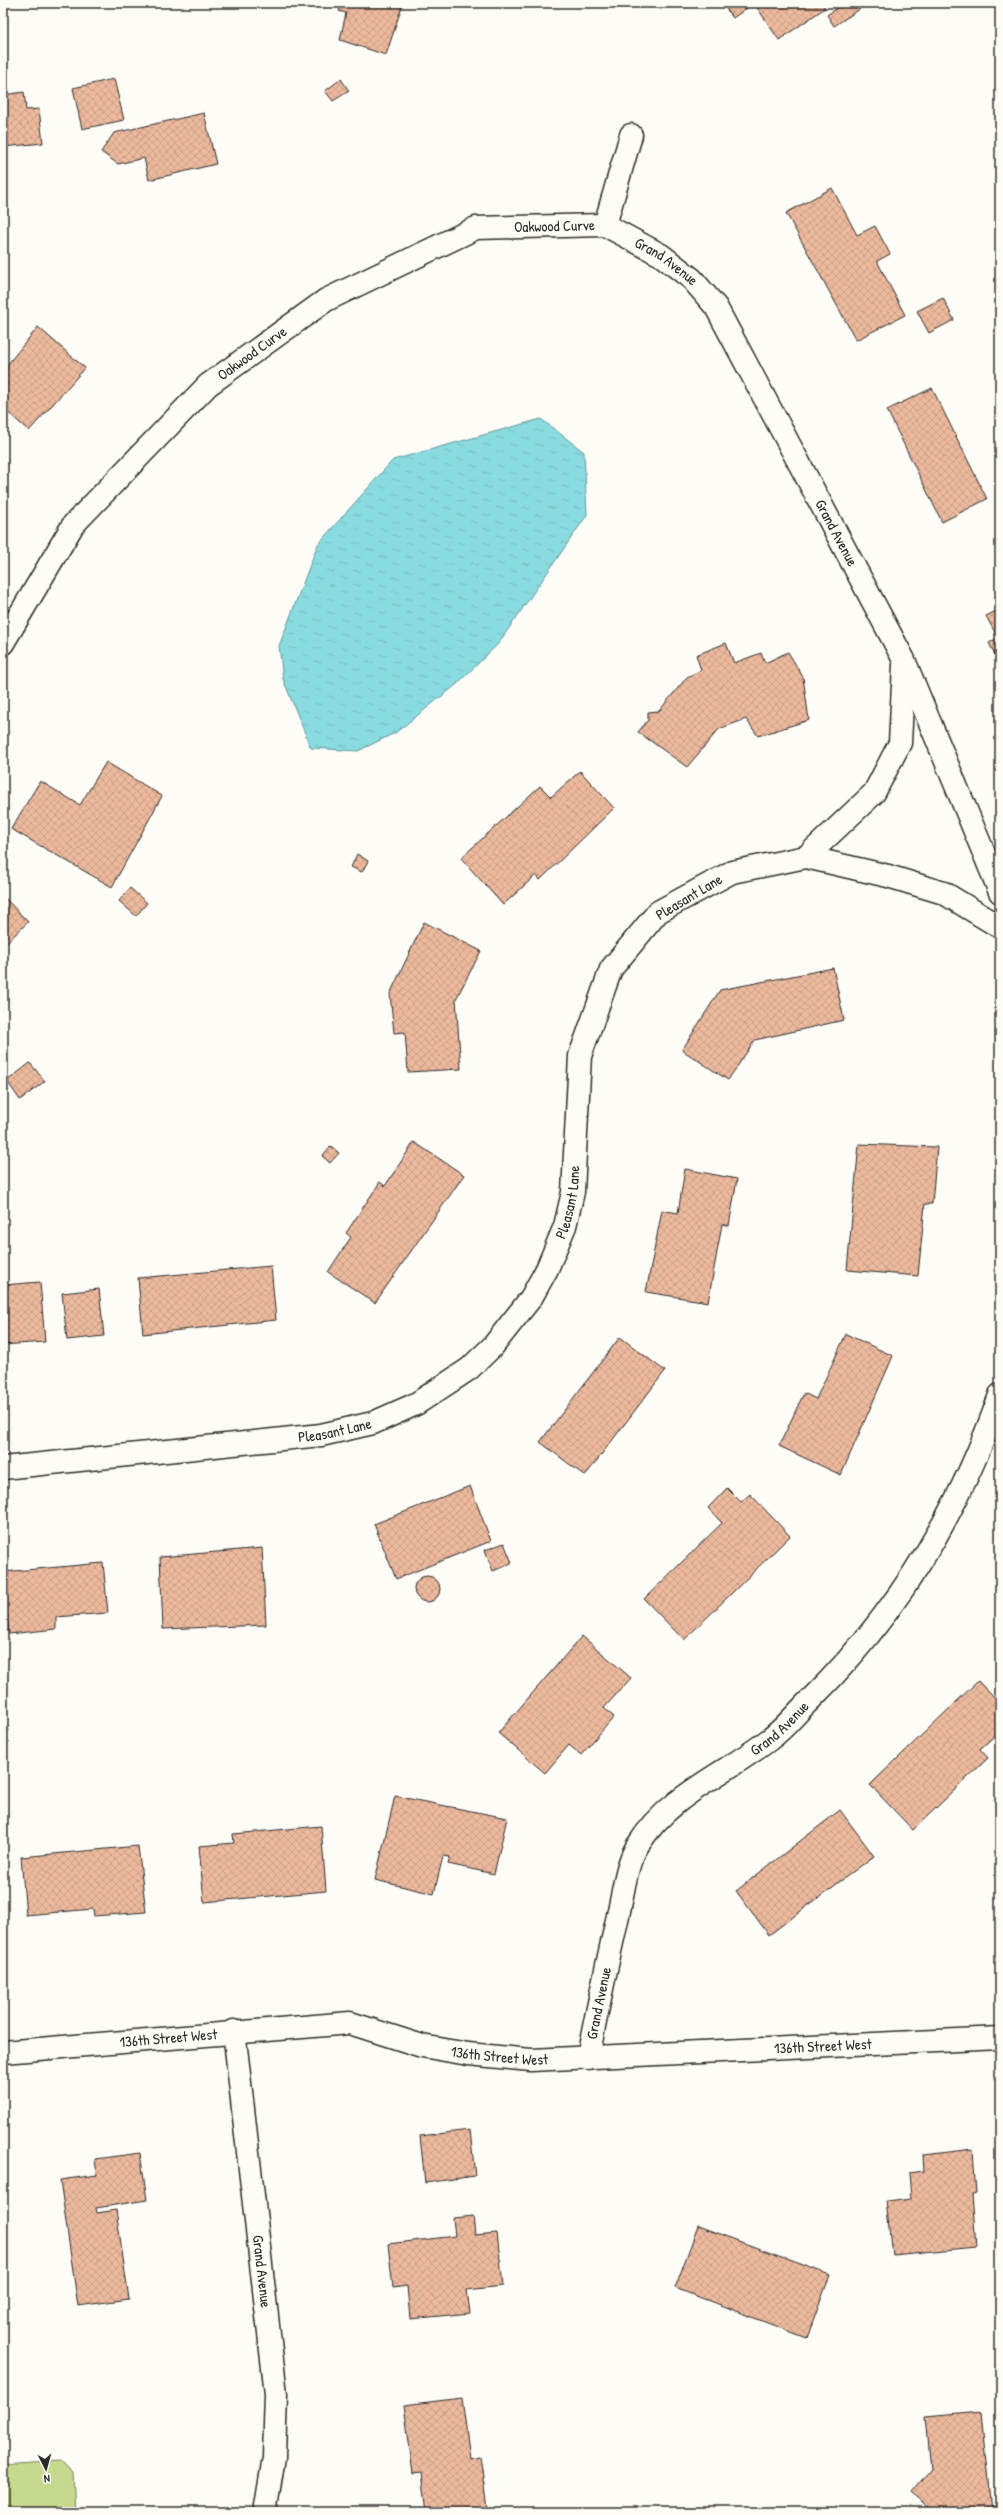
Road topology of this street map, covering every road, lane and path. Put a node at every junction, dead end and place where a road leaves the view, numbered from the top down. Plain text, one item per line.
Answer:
1 (631, 135) dead end
2 (605, 225) junction
3 (3, 643) edge
4 (904, 660) junction
5 (806, 857) junction
6 (1000, 892) edge
7 (1000, 927) edge
8 (1000, 1395) edge
9 (3, 1468) edge
10 (234, 2031) junction
11 (1000, 2038) edge
12 (3, 2052) edge
13 (588, 2058) junction
14 (265, 2512) edge

1 - 2 street
2 - 3 street, Oakwood Curve
2 - 4 street, Grand Avenue
4 - 5 street
4 - 6 street, Grand Avenue
5 - 7 street, Pleasant Lane
5 - 9 street, Pleasant Lane
8 - 13 street, Grand Avenue
10 - 12 street, 136th Street West
10 - 13 street, 136th Street West
10 - 14 street, Grand Avenue
11 - 13 street, 136th Street West

